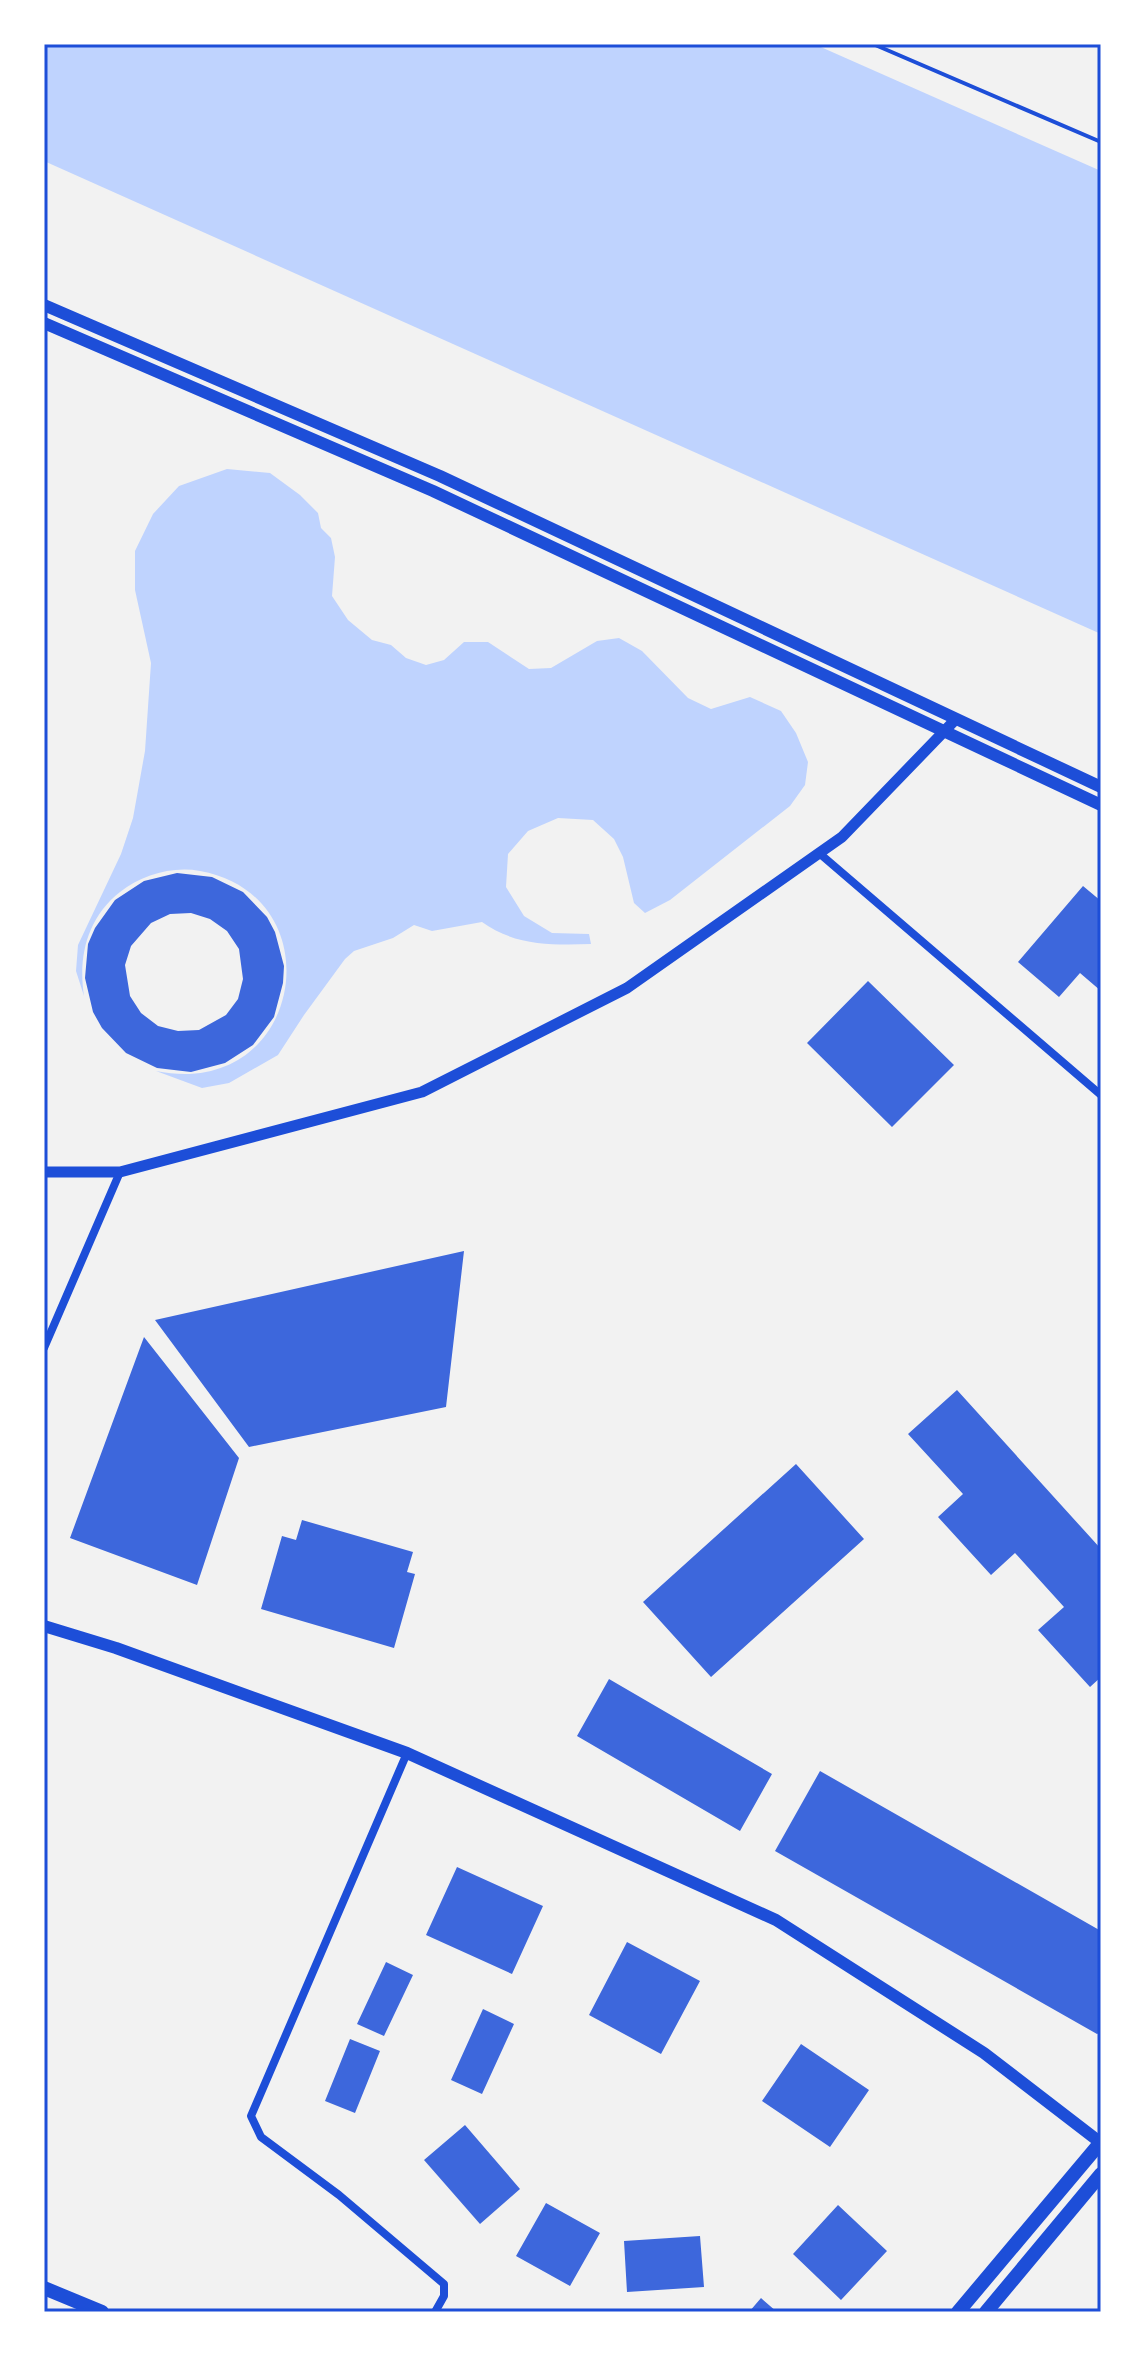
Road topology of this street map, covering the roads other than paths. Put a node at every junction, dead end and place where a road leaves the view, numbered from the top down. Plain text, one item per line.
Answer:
1 (44, 305) edge
2 (44, 323) edge
3 (956, 719) junction
4 (944, 731) junction
5 (1101, 787) edge
6 (1101, 805) edge
7 (819, 853) junction
8 (1101, 1095) edge
9 (44, 1172) edge
10 (120, 1172) junction
11 (44, 1348) edge
12 (44, 1626) edge
13 (407, 1753) junction
14 (1101, 2143) edge
15 (1101, 2174) edge
16 (44, 2288) edge
17 (102, 2312) edge
18 (435, 2312) edge
19 (958, 2312) edge
20 (986, 2312) edge

1 - 3 main road
2 - 4 main road
3 - 4 street
3 - 5 main road
4 - 6 main road
4 - 7 street
7 - 8 street
7 - 10 street
9 - 10 street
10 - 11 street
12 - 13 main road
13 - 14 main road
13 - 18 street
14 - 19 main road
15 - 20 main road
16 - 17 main road

